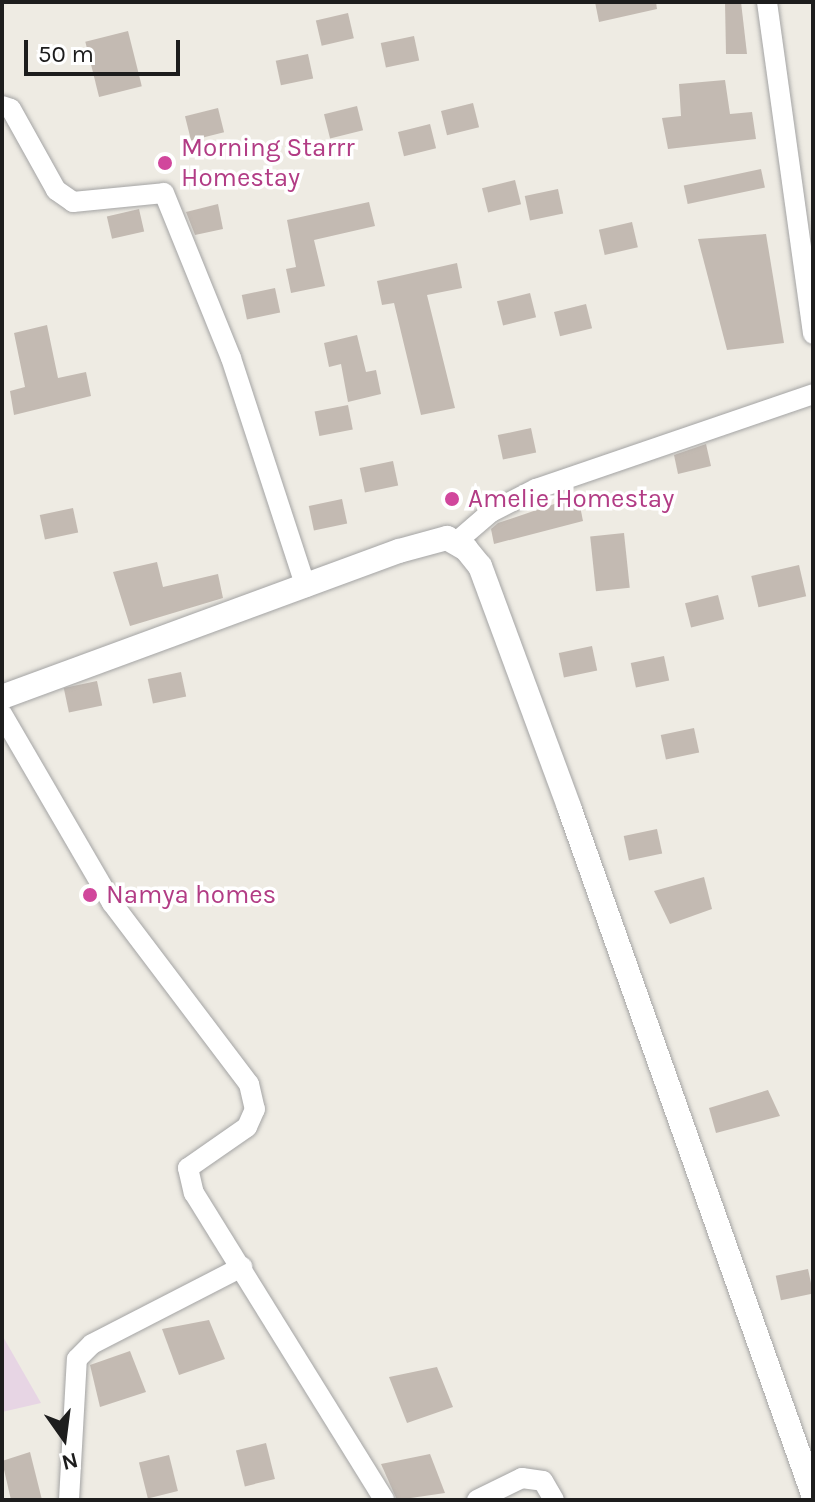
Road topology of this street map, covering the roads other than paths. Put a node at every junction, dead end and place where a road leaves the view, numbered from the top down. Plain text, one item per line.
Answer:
1 (767, 2) edge
2 (2, 106) edge
3 (813, 334) edge
4 (813, 394) edge
5 (455, 543) junction
6 (306, 587) junction
7 (2, 697) edge
8 (2, 714) edge
9 (242, 1267) junction
10 (813, 1494) edge
11 (69, 1500) edge
12 (384, 1500) edge
13 (477, 1500) edge
14 (554, 1500) edge

1 - 3 street
2 - 6 street
4 - 5 street
5 - 6 street
5 - 10 street
6 - 7 street
8 - 9 street
9 - 11 street
9 - 12 street
13 - 14 street

